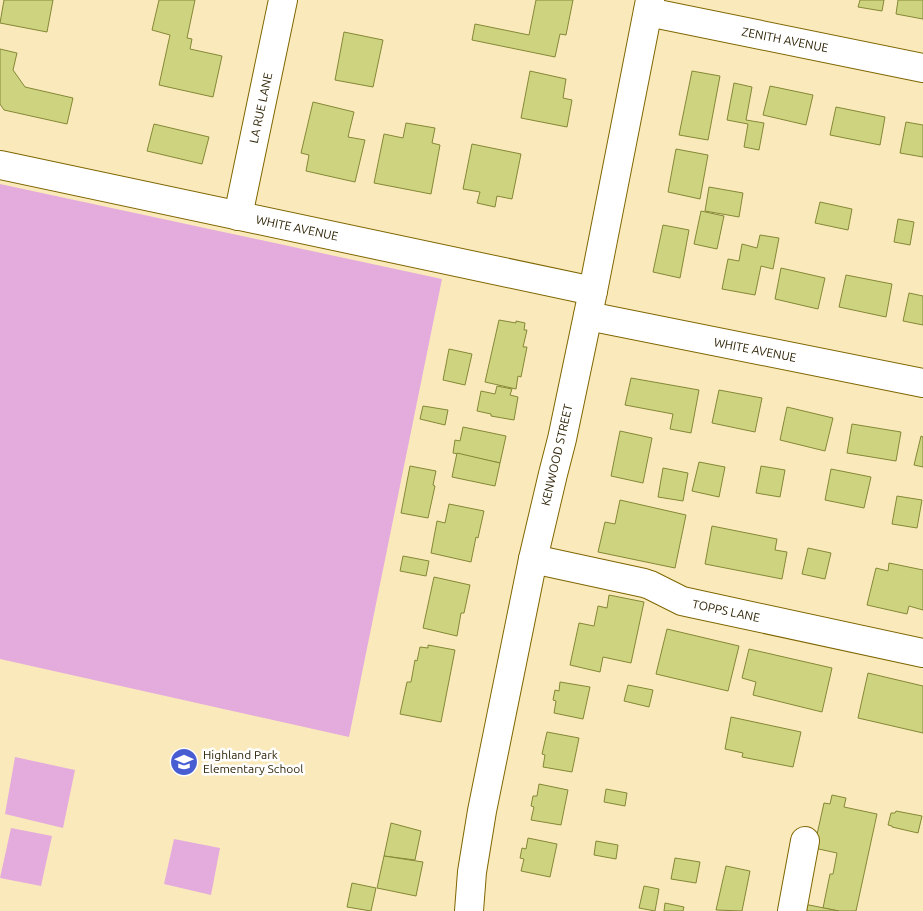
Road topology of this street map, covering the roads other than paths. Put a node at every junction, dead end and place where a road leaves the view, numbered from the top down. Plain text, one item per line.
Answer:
1 (283, 0) edge
2 (649, 6) edge
3 (923, 68) edge
4 (0, 165) edge
5 (238, 216) junction
6 (591, 304) junction
7 (923, 383) edge
8 (533, 559) junction
9 (923, 653) edge
10 (805, 842) dead end
11 (469, 911) edge
12 (792, 911) edge

1 - 5 street, LA RUE LANE
2 - 3 street, ZENITH AVENUE
2 - 6 street, KENWOOD STREET
4 - 5 street, WHITE AVENUE
5 - 6 street, WHITE AVENUE
6 - 7 street, WHITE AVENUE
6 - 8 street, KENWOOD STREET
8 - 9 street, TOPPS LANE
8 - 11 street, KENWOOD STREET
10 - 12 street

